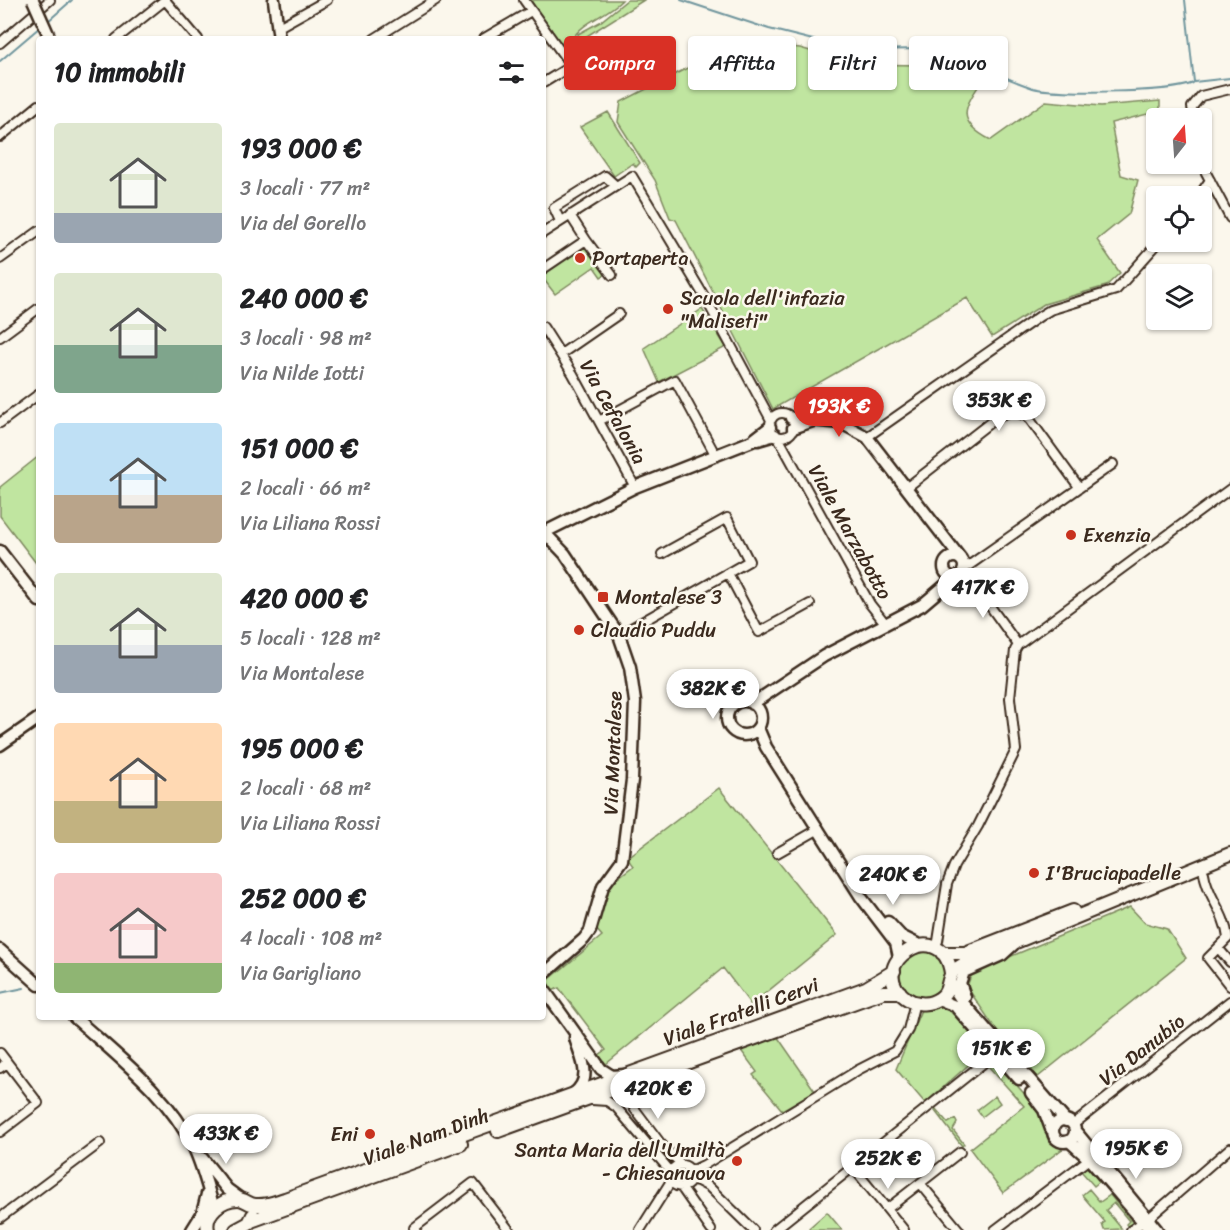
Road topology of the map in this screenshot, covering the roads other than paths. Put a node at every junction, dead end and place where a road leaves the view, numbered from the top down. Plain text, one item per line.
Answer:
1 (33, 0) edge
2 (50, 0) edge
3 (165, 0) edge
4 (274, 0) edge
5 (327, 0) edge
6 (436, 0) edge
7 (524, 0) edge
8 (531, 11) junction
9 (278, 33) edge
10 (49, 36) edge
11 (120, 36) edge
12 (195, 36) edge
13 (379, 36) edge
14 (488, 36) edge
15 (0, 43) edge
16 (546, 81) edge
17 (1230, 89) edge
18 (36, 107) edge
19 (1192, 108) edge
20 (0, 136) edge
21 (1208, 174) edge
22 (1210, 180) junction
23 (616, 186) junction
24 (1206, 186) edge
25 (570, 214) junction
26 (1230, 218) edge
27 (560, 221) junction
28 (546, 231) edge
29 (36, 233) edge
30 (586, 240) junction
31 (1150, 252) edge
32 (0, 260) edge
33 (546, 267) edge
34 (612, 275) dead end
35 (36, 311) edge
36 (619, 314) dead end
37 (546, 332) edge
38 (0, 338) edge
39 (561, 354) junction
40 (36, 396) edge
41 (599, 421) junction
42 (0, 423) edge
43 (792, 426) junction
44 (774, 427) junction
45 (867, 438) junction
46 (789, 454) junction
47 (716, 456) junction
48 (1113, 464) dead end
49 (635, 487) junction
50 (1079, 487) junction
51 (906, 488) junction
52 (1230, 489) edge
53 (546, 530) edge
54 (546, 533) edge
55 (944, 537) junction
56 (0, 551) edge
57 (662, 554) dead end
58 (945, 565) junction
59 (963, 569) junction
60 (728, 573) junction
61 (935, 592) junction
62 (36, 597) edge
63 (810, 604) dead end
64 (885, 623) junction
65 (619, 635) junction
66 (1018, 645) junction
67 (756, 708) junction
68 (36, 714) edge
69 (36, 720) edge
70 (754, 731) junction
71 (0, 739) edge
72 (0, 746) edge
73 (819, 830) junction
74 (1230, 847) edge
75 (777, 854) dead end
76 (1230, 854) edge
77 (1204, 873) dead end
78 (854, 884) junction
79 (1013, 944) junction
80 (921, 946) junction
81 (940, 947) junction
82 (1219, 949) junction
83 (0, 950) edge
84 (899, 957) junction
85 (1230, 962) edge
86 (894, 971) junction
87 (546, 972) edge
88 (951, 978) junction
89 (36, 982) edge
90 (1230, 986) edge
91 (546, 992) edge
92 (900, 992) junction
93 (938, 999) junction
94 (1230, 1001) edge
95 (915, 1002) junction
96 (958, 1002) junction
97 (77, 1020) edge
98 (986, 1029) junction
99 (573, 1032) junction
100 (0, 1053) edge
101 (996, 1053) junction
102 (8, 1063) junction
103 (0, 1068) edge
104 (627, 1074) junction
105 (657, 1074) junction
106 (598, 1084) joint
107 (613, 1089) joint
108 (570, 1096) junction
109 (582, 1101) junction
110 (1051, 1129) junction
111 (1071, 1130) junction
112 (0, 1132) edge
113 (100, 1143) dead end
114 (194, 1148) junction
115 (1230, 1148) edge
116 (960, 1152) dead end
117 (1089, 1159) junction
118 (682, 1165) junction
119 (852, 1166) junction
120 (671, 1172) junction
121 (692, 1174) junction
122 (671, 1181) junction
123 (920, 1183) junction
124 (208, 1185) junction
125 (681, 1187) junction
126 (661, 1200) junction
127 (247, 1202) junction
128 (214, 1209) junction
129 (887, 1209) junction
130 (0, 1218) edge
131 (1147, 1223) edge
132 (241, 1227) edge
133 (206, 1228) edge
134 (192, 1230) edge
135 (416, 1230) edge
136 (509, 1230) edge
137 (640, 1230) edge
138 (711, 1230) edge
139 (753, 1230) edge
140 (774, 1230) edge
141 (904, 1230) edge
142 (959, 1230) edge
143 (995, 1230) edge
144 (1131, 1230) edge
145 (1157, 1230) edge

1 - 10 street, bridge
2 - 15 street
3 - 11 street
3 - 12 street
4 - 9 street
5 - 9 street
6 - 13 street
7 - 8 street
8 - 14 street
8 - 16 street
17 - 19 street
18 - 20 street
21 - 22 street
22 - 24 street
22 - 26 street
23 - 25 street
23 - 27 street
23 - 44 street, Viale Marzabotto
25 - 27 street
25 - 30 street
27 - 28 street
29 - 32 street
30 - 33 street
30 - 34 street
31 - 45 street
35 - 38 street
36 - 39 street, Via Cefalonia
37 - 39 street, Via Cefalonia
39 - 41 street, Via Cefalonia
40 - 42 street
41 - 47 street
41 - 49 street, Via Cefalonia
43 - 44 street
43 - 44 street
43 - 45 street
43 - 46 street, Viale Marzabotto
44 - 46 street, Viale Marzabotto
44 - 47 street
45 - 51 street
46 - 64 street, Viale Marzabotto
47 - 49 street
48 - 50 street
49 - 53 street
50 - 51 street
50 - 59 street
51 - 55 street
52 - 66 street
54 - 65 street, Via Montalese
55 - 58 street
55 - 59 street
56 - 62 street
57 - 60 street
58 - 59 street
58 - 59 street
58 - 61 street
59 - 61 street
59 - 66 street
60 - 63 street
60 - 65 street
61 - 64 street
64 - 67 street
65 - 87 street, Via Montalese
66 - 81 street
67 - 70 street
67 - 70 street
68 - 71 street
69 - 72 street
70 - 73 street
73 - 75 street
73 - 78 street
74 - 81 main road
76 - 79 main road
77 - 82 street
78 - 80 street
78 - 84 street
79 - 88 main road
79 - 98 street
80 - 81 main road
80 - 84 main road
81 - 88 main road
82 - 85 street
82 - 90 street
83 - 89 street
84 - 86 main road
86 - 92 main road
86 - 104 main road, Viale Fratelli Cervi
88 - 93 main road
88 - 96 street
91 - 99 street
92 - 95 main road
92 - 105 main road, Viale Fratelli Cervi
93 - 95 main road
93 - 96 street
94 - 111 street, Via Danubio
95 - 121 street
96 - 98 street
96 - 101 street
97 - 114 street
98 - 111 street
99 - 104 street
99 - 108 street
100 - 102 street
101 - 110 street
101 - 119 street
102 - 103 street
102 - 112 street
104 - 106 main road, Viale Fratelli Cervi
105 - 107 main road, Viale Fratelli Cervi
105 - 118 street
106 - 108 main road, Viale Nam Dinh
107 - 109 main road, Viale Nam Dinh
108 - 127 main road, Viale Nam Dinh
109 - 120 street
109 - 132 main road, Viale Nam Dinh
110 - 111 street
110 - 111 street
111 - 117 street
111 - 131 street
113 - 130 street
114 - 124 street
114 - 127 street
115 - 131 street
116 - 123 street
117 - 131 street
117 - 143 street
118 - 120 street
118 - 121 street
119 - 129 street
119 - 140 street
120 - 122 street
121 - 125 street
121 - 139 street
122 - 125 street
122 - 126 street
123 - 129 street
123 - 142 street
124 - 128 street
124 - 134 street
125 - 126 street
125 - 138 street
126 - 137 street
127 - 128 main road, Viale Nam Dinh
127 - 132 main road, Viale Nam Dinh
128 - 133 main road
129 - 141 street
131 - 144 street
131 - 145 street
135 - 136 street

